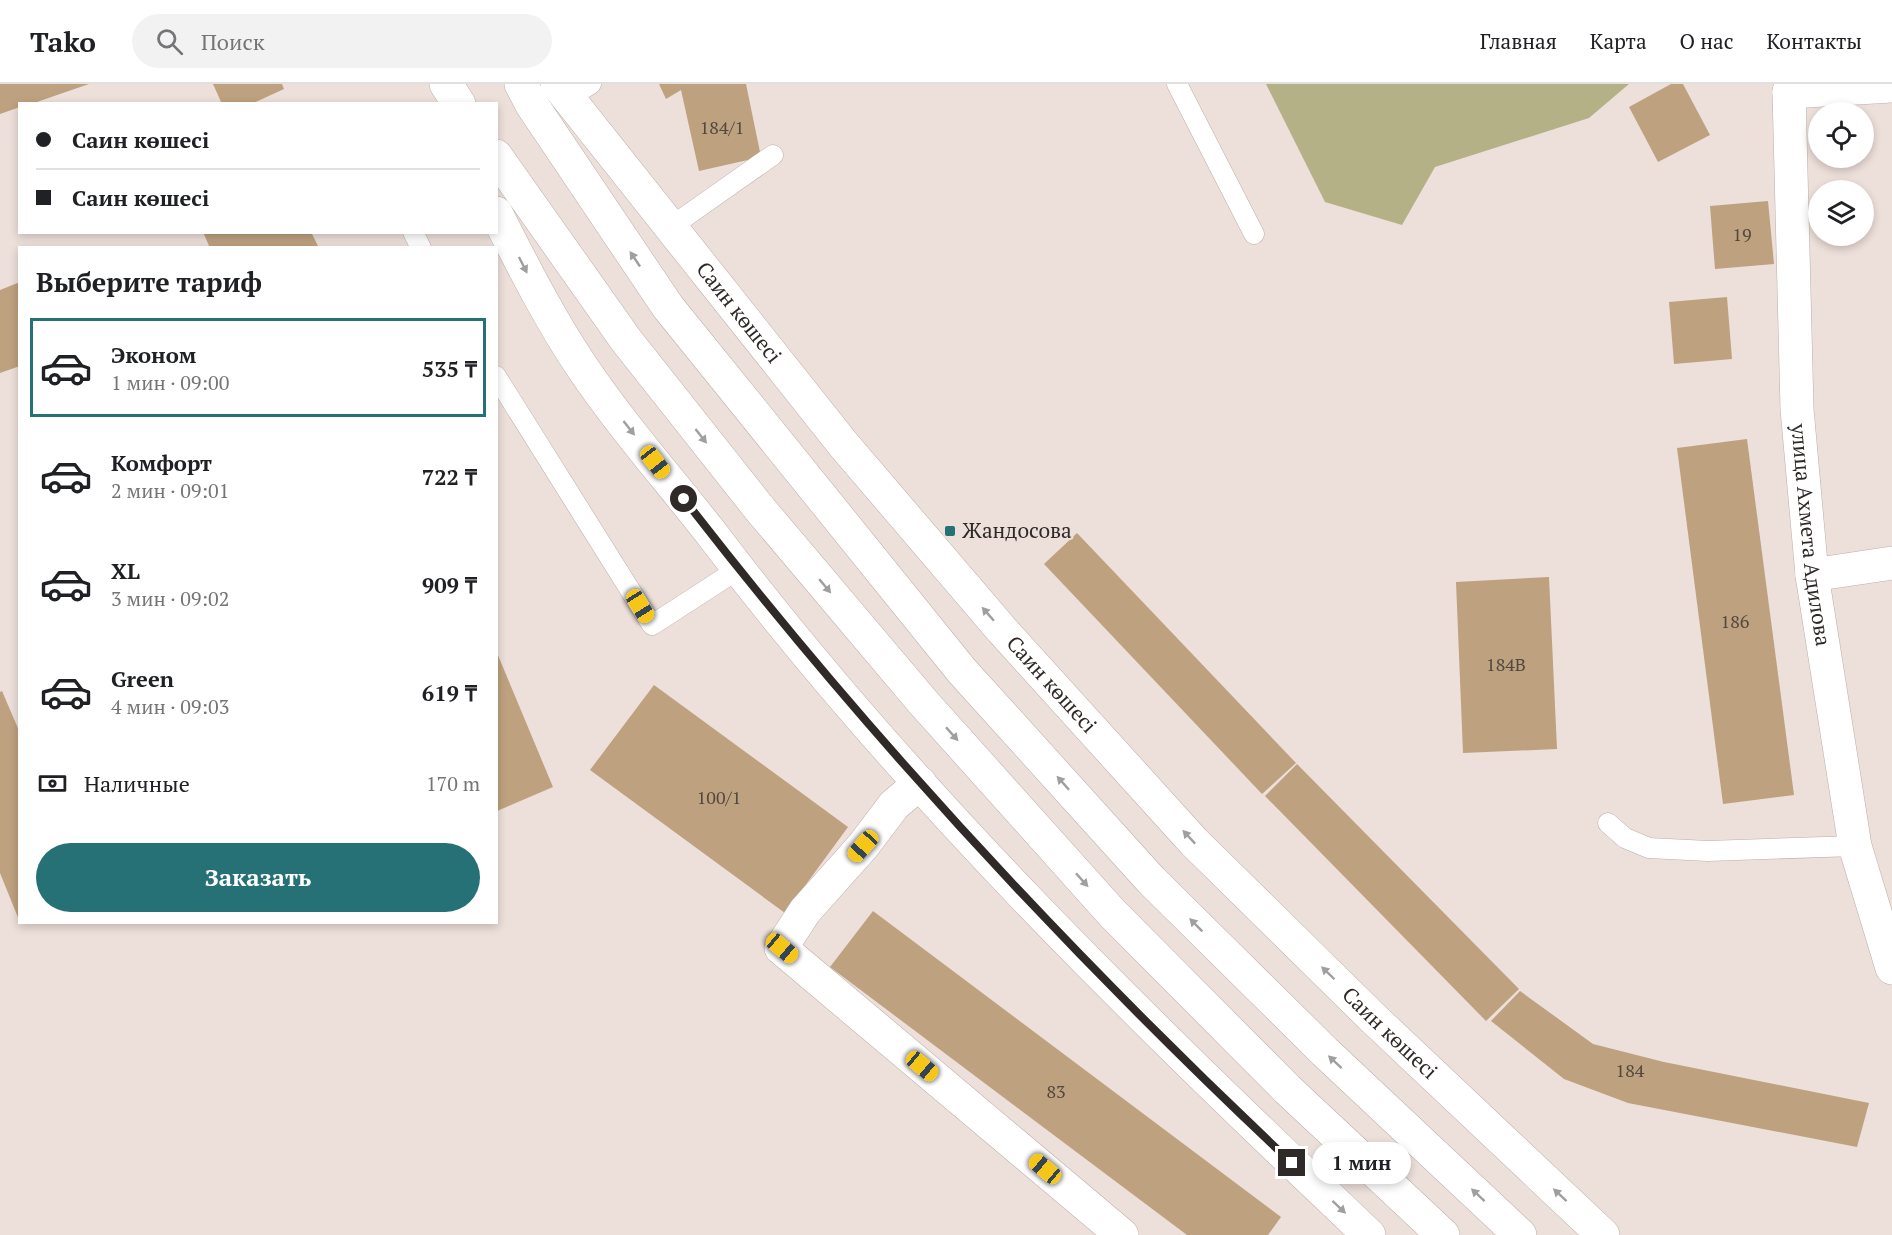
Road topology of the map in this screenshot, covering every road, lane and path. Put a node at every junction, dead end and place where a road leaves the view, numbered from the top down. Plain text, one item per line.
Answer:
1 (431, 84) edge
2 (446, 84) edge
3 (521, 84) edge
4 (1177, 84) edge
5 (1892, 86) edge
6 (1790, 88) edge
7 (572, 89) edge
8 (440, 102) edge
9 (458, 102) edge
10 (773, 155) dead end
11 (498, 159) edge
12 (498, 217) edge
13 (672, 226) junction
14 (1254, 234) dead end
15 (498, 379) edge
16 (1892, 563) edge
17 (737, 570) junction
18 (1812, 575) junction
19 (920, 783) junction
20 (1608, 823) dead end
21 (1855, 846) junction
22 (1892, 968) edge
23 (1080, 1198) junction
24 (1088, 1235) edge
25 (1122, 1235) edge
26 (1369, 1235) edge
27 (1443, 1235) edge
28 (1520, 1235) edge
29 (1602, 1235) edge

1 - 8 main road
2 - 9 main road
28 -> 3 main road
4 - 14 lane
5 - 6 main road
6 - 18 main road, улица Ахмета Адилова
7 - 13 main road, Саин көшесі
10 - 13 lane
11 -> 27 main road
12 -> 17 main road
29 -> 13 main road, Саин көшесі
15 - 17 lane
16 - 18 main road
17 - 19 main road
18 - 21 main road, улица Ахмета Адилова
19 - 23 main road
19 -> 26 main road
20 - 21 lane
21 - 22 main road, улица Ахмета Адилова
23 - 24 main road
23 - 25 main road

